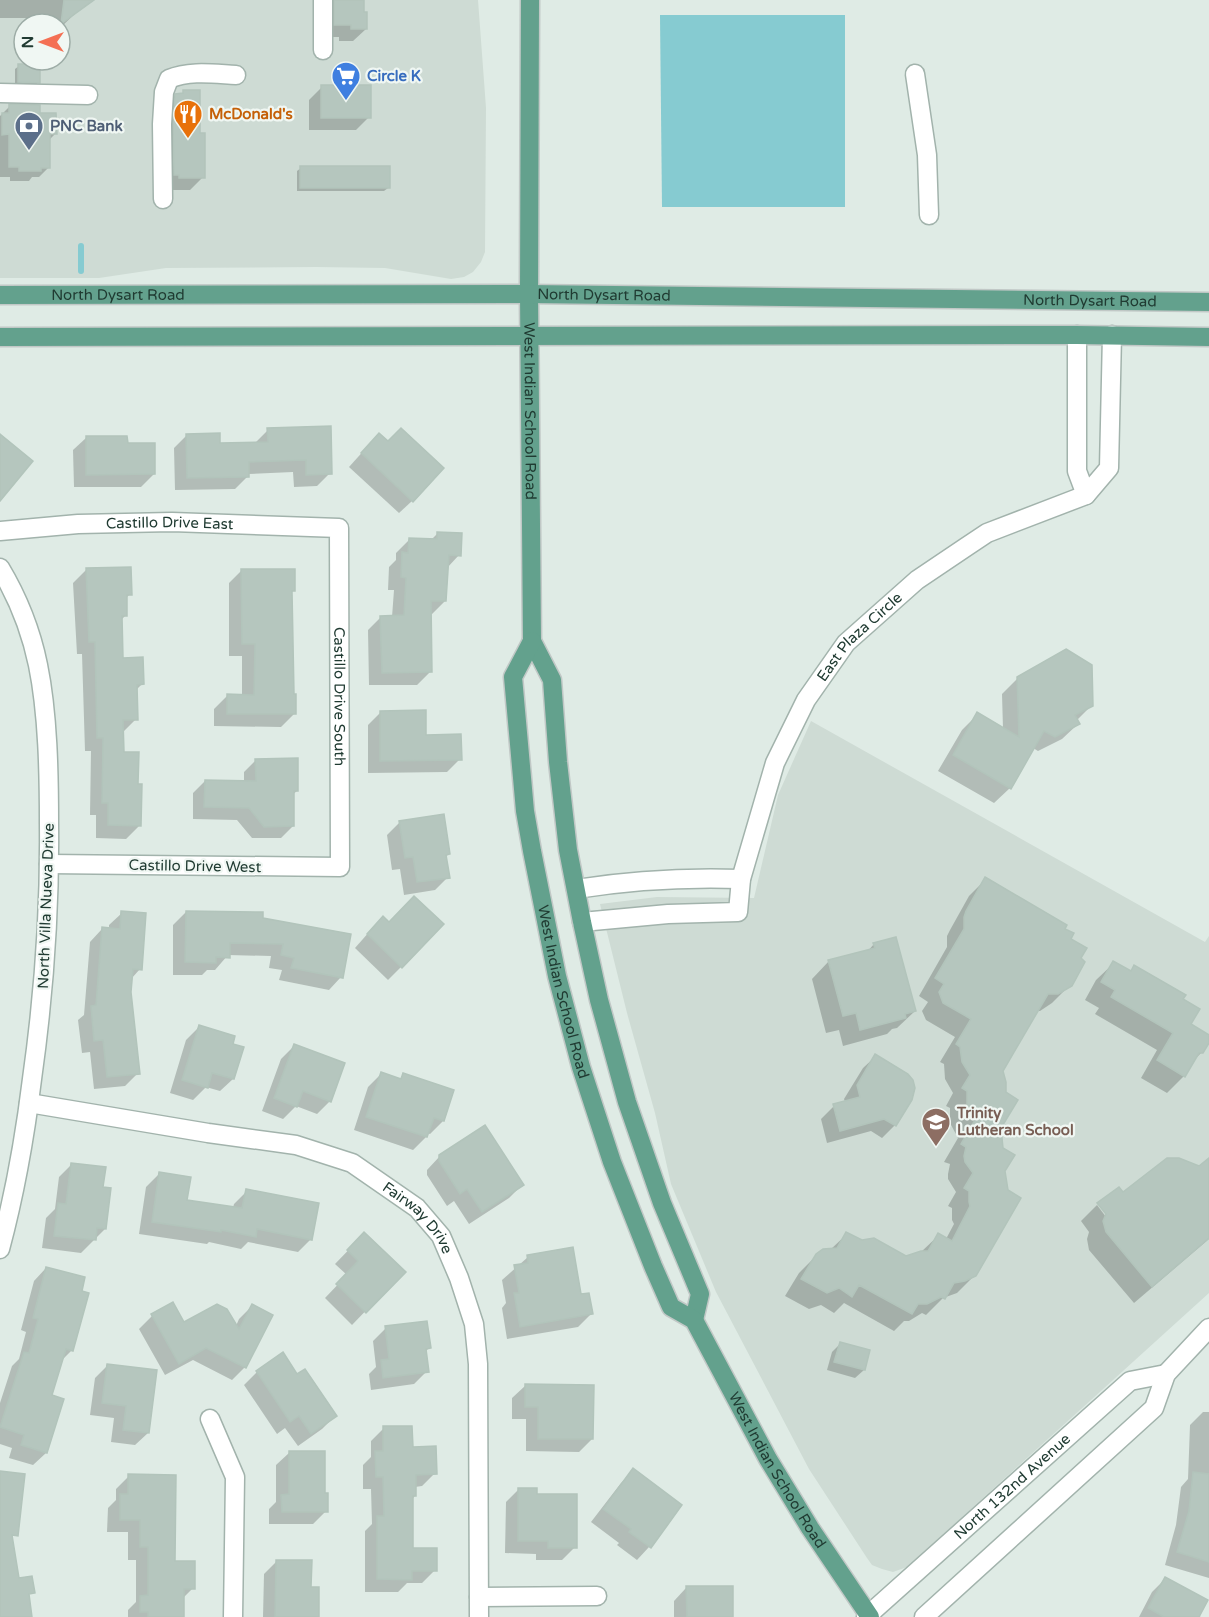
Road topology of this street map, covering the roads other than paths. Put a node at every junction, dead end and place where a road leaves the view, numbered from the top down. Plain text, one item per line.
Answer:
1 (323, 0) edge
2 (530, 0) edge
3 (322, 50) dead end
4 (915, 74) dead end
5 (236, 75) dead end
6 (0, 93) edge
7 (88, 95) dead end
8 (163, 199) dead end
9 (929, 214) dead end
10 (529, 294) junction
11 (0, 295) edge
12 (1209, 302) edge
13 (1077, 335) junction
14 (1112, 335) junction
15 (530, 336) junction
16 (0, 337) edge
17 (1209, 337) edge
18 (1086, 495) junction
19 (339, 528) joint
20 (0, 531) edge
21 (0, 568) edge
22 (532, 641) junction
23 (50, 864) junction
24 (340, 867) joint
25 (741, 879) junction
26 (576, 889) junction
27 (582, 922) junction
28 (29, 1103) junction
29 (0, 1249) edge
30 (694, 1320) junction
31 (1209, 1328) edge
32 (1166, 1374) junction
33 (210, 1419) dead end
34 (597, 1596) dead end
35 (479, 1597) junction
36 (868, 1616) edge
37 (233, 1617) edge
38 (478, 1617) edge
39 (924, 1617) edge

1 - 3 street
2 - 10 main road, West Indian School Road
4 - 9 street
5 - 8 street
6 - 7 street
10 - 11 main road, North Dysart Road
10 - 12 main road, North Dysart Road
10 - 15 main road, West Indian School Road
13 - 14 main road
13 - 15 main road
13 - 18 street
14 - 17 main road
14 - 18 street, East Plaza Circle
15 - 16 main road
15 - 22 main road, West Indian School Road
18 - 25 street, East Plaza Circle
19 - 20 street, Castillo Drive East
19 - 24 street, Castillo Drive South
21 - 23 street, North Villa Nueva Drive
22 - 26 main road, West Indian School Road
22 - 30 main road, West Indian School Road
23 - 24 street, Castillo Drive West
23 - 28 street, North Villa Nueva Drive
25 - 26 street
25 - 27 street, East Plaza Circle
26 - 27 main road, West Indian School Road
27 - 30 main road, West Indian School Road
28 - 29 street, North Villa Nueva Drive
28 - 35 street, Fairway Drive
30 - 36 main road, West Indian School Road
31 - 32 street
32 - 36 street, North 132nd Avenue
32 - 39 street
33 - 37 street
34 - 35 street
35 - 38 street, Fairway Drive

